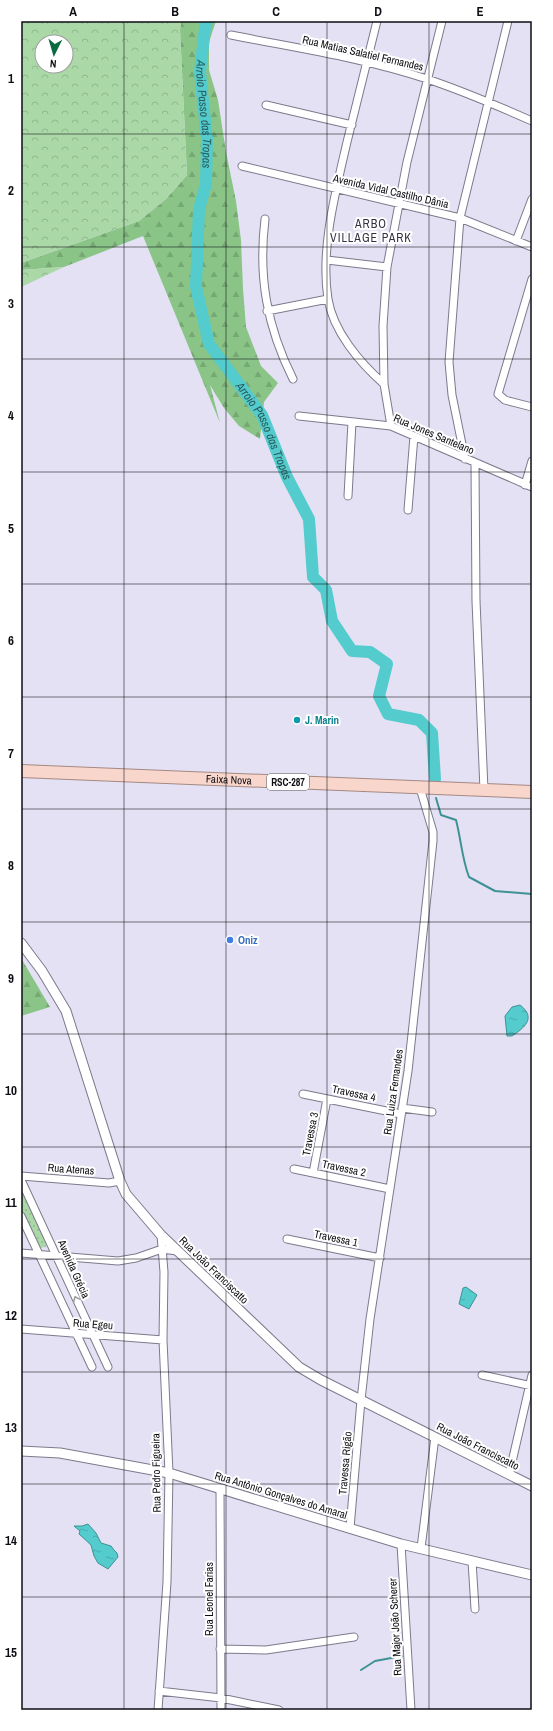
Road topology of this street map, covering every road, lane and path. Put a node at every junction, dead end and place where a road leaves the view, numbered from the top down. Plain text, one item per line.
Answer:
1 (377, 21) edge
2 (442, 21) edge
3 (508, 21) edge
4 (231, 35) dead end
5 (367, 63) junction
6 (427, 79) junction
7 (489, 102) junction
8 (266, 105) dead end
9 (532, 122) edge
10 (352, 125) junction
11 (242, 166) dead end
12 (336, 190) junction
13 (532, 199) edge
14 (398, 204) junction
15 (460, 218) junction
16 (265, 219) dead end
17 (516, 241) junction
18 (532, 248) edge
19 (327, 260) junction
20 (387, 267) junction
21 (532, 279) edge
22 (328, 299) junction
23 (267, 311) junction
24 (293, 379) dead end
25 (384, 384) junction
26 (532, 407) edge
27 (299, 416) dead end
28 (352, 422) junction
29 (392, 426) junction
30 (414, 436) junction
31 (464, 459) junction
32 (532, 461) edge
33 (475, 464) junction
34 (529, 486) edge
35 (348, 496) dead end
36 (408, 510) dead end
37 (21, 771) edge
38 (420, 788) junction
39 (484, 790) junction
40 (532, 792) edge
41 (21, 943) edge
42 (303, 1094) dead end
43 (327, 1099) junction
44 (402, 1111) junction
45 (432, 1112) dead end
46 (294, 1168) dead end
47 (314, 1173) junction
48 (21, 1176) edge
49 (21, 1180) edge
50 (120, 1180) junction
51 (390, 1189) junction
52 (21, 1216) edge
53 (161, 1235) junction
54 (287, 1239) dead end
55 (162, 1249) junction
56 (177, 1251) junction
57 (21, 1253) edge
58 (38, 1254) junction
59 (56, 1256) junction
60 (380, 1258) junction
61 (21, 1329) edge
62 (76, 1333) junction
63 (92, 1334) junction
64 (163, 1340) junction
65 (108, 1367) dead end
66 (92, 1368) dead end
67 (482, 1375) dead end
68 (532, 1375) edge
69 (531, 1386) edge
70 (361, 1400) junction
71 (435, 1437) junction
72 (21, 1451) edge
73 (169, 1473) junction
74 (509, 1475) junction
75 (532, 1486) edge
76 (220, 1489) junction
77 (350, 1528) junction
78 (401, 1544) junction
79 (421, 1548) junction
80 (472, 1561) junction
81 (532, 1575) edge
82 (475, 1609) dead end
83 (354, 1637) dead end
84 (220, 1649) junction
85 (159, 1691) junction
86 (221, 1698) junction
87 (158, 1710) edge
88 (221, 1710) edge
89 (280, 1710) edge
90 (410, 1710) edge

1 - 5 street
2 - 6 street
3 - 7 street
4 - 5 street, Rua Matias Salatiel Fernandes
5 - 6 street, Rua Matias Salatiel Fernandes
5 - 10 street
6 - 7 street, Rua Matias Salatiel Fernandes
6 - 14 street
7 - 9 street, Rua Matias Salatiel Fernandes
7 - 15 street
8 - 10 street
10 - 12 street
11 - 12 street, Avenida Vidal Castilho Dânia
12 - 14 street, Avenida Vidal Castilho Dânia
12 - 19 street
13 - 17 street
14 - 15 street, Avenida Vidal Castilho Dânia
14 - 20 street
15 - 17 street, Avenida Vidal Castilho Dânia
15 - 31 street
16 - 23 street
17 - 18 street, Avenida Vidal Castilho Dânia
19 - 20 street
19 - 22 street
20 - 25 street
21 - 26 street
22 - 23 street
22 - 25 street
23 - 24 street
25 - 29 street
27 - 28 street, Rua Jones Santelano
28 - 29 street, Rua Jones Santelano
28 - 35 street
29 - 30 street, Rua Jones Santelano
30 - 31 street, Rua Jones Santelano
30 - 36 street
31 - 33 street, Rua Jones Santelano
32 - 34 street
33 - 34 street, Rua Jones Santelano
33 - 39 street
37 - 38 highway, Faixa Nova / RSC-287
38 - 39 highway, Faixa Nova / RSC-287
38 - 44 street, Rua Luiza Fernandes
39 - 40 highway, Faixa Nova / RSC-287
41 - 50 street, Rua João Franciscatto
42 - 43 street, Travessa 4
43 - 44 street, Travessa 4
43 - 47 street, Travessa 3
44 - 45 street, Travessa 4
44 - 51 street, Rua Luiza Fernandes
46 - 47 street, Travessa 2
47 - 51 street, Travessa 2
48 - 50 street, Rua Atenas
49 - 59 street, Avenida Grécia
50 - 53 street, Rua João Franciscatto
51 - 60 street, Rua Luiza Fernandes
52 - 58 street
53 - 55 street, Rua Pedro Figueira
53 - 56 street, Rua João Franciscatto
54 - 60 street, Travessa 1
55 - 56 street
55 - 59 street
55 - 64 street, Rua Pedro Figueira
56 - 70 street, Rua João Franciscatto
57 - 58 street
58 - 59 street
58 - 62 street
63 -> 59 street, Avenida Grécia
60 - 70 street, Rua Luiza Fernandes
61 - 62 street, Rua Egeu
62 - 63 street, Rua Egeu
62 - 66 street
63 - 64 street, Rua Egeu
63 - 65 street, Avenida Grécia
64 - 73 street, Rua Pedro Figueira
67 - 69 street
68 - 69 street
69 - 74 street
70 - 71 street, Rua João Franciscatto
70 - 77 street, Travessa Rigão
71 - 74 street, Rua João Franciscatto
71 - 79 street
72 - 73 street, Rua Antônio Gonçalves do Amaral
73 - 76 street, Rua Antônio Gonçalves do Amaral
73 - 85 street, Rua Pedro Figueira
74 - 75 street, Rua João Franciscatto
76 - 77 street, Rua Antônio Gonçalves do Amaral
76 - 84 street, Rua Leonel Farias
77 - 78 street, Rua Antônio Gonçalves do Amaral
78 - 79 street, Rua Antônio Gonçalves do Amaral
78 - 90 street, Rua Major João Scherer
79 - 80 street, Rua Antônio Gonçalves do Amaral
80 - 81 street, Rua Antônio Gonçalves do Amaral
80 - 82 street
83 - 84 street
84 - 86 street, Rua Leonel Farias
85 - 86 street
85 - 87 street, Rua Pedro Figueira
86 - 88 street, Rua Leonel Farias
86 - 89 street

